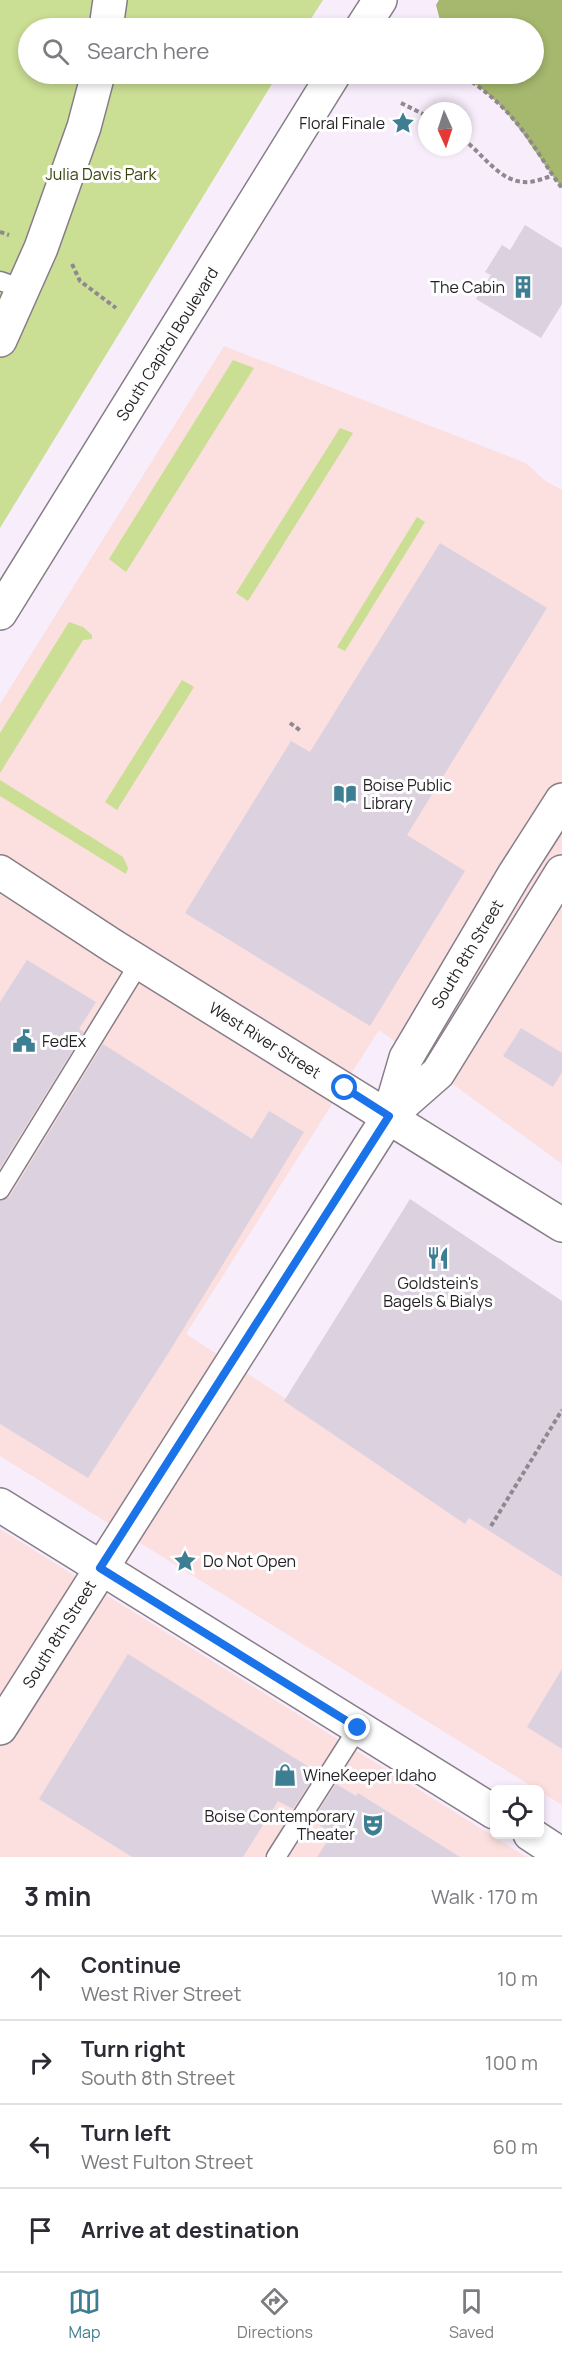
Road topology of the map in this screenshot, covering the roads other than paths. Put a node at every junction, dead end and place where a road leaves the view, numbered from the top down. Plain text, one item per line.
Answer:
1 (110, 0) edge
2 (380, 0) edge
3 (107, 18) edge
4 (368, 18) edge
5 (95, 84) edge
6 (328, 84) edge
7 (11, 285) edge
8 (0, 340) edge
9 (0, 613) edge
10 (562, 800) edge
11 (0, 872) edge
12 (562, 872) edge
13 (140, 962) junction
14 (389, 1116) junction
15 (0, 1190) edge
16 (562, 1225) edge
17 (0, 1505) edge
18 (100, 1568) junction
19 (0, 1728) edge
20 (358, 1728) junction
21 (490, 1809) edge
22 (538, 1839) edge
23 (562, 1855) edge
24 (276, 1857) edge

1 - 3 street
2 - 4 street
5 - 7 street
6 - 9 street, South Capitol Boulevard
7 - 8 street
10 - 14 street, South 8th Street
11 - 13 street, West River Street
12 - 14 street, South 8th Street
13 - 14 street, West River Street
13 - 15 lane
14 - 16 street, West River Street
14 - 18 street, South 8th Street
17 - 18 street
18 - 19 street, South 8th Street
18 - 20 street
20 - 21 street
20 - 24 lane
22 - 23 street

